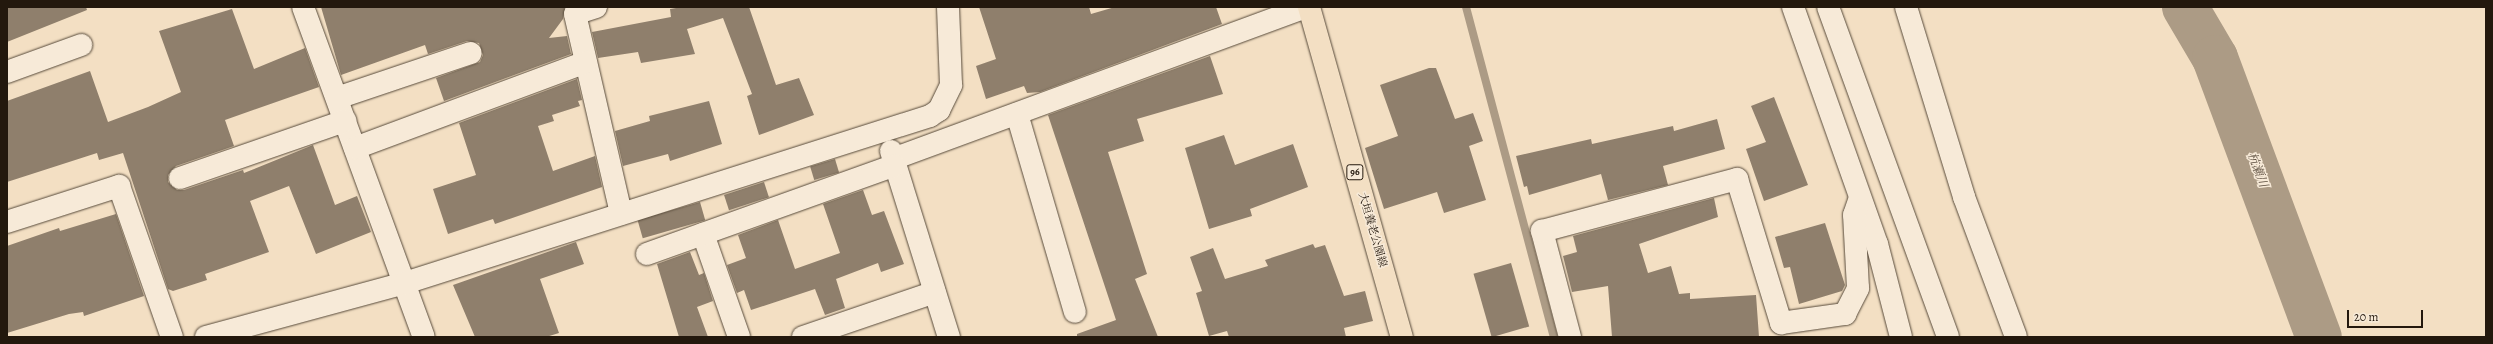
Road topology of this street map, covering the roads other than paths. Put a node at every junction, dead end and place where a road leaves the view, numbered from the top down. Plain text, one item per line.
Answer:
1 (303, 7) edge
2 (596, 7) edge
3 (948, 7) edge
4 (1307, 7) edge
5 (1792, 7) edge
6 (1828, 7) edge
7 (1906, 7) edge
8 (81, 45) dead end
9 (472, 53) dead end
10 (586, 62) junction
11 (7, 72) edge
12 (337, 98) junction
13 (1017, 114) junction
14 (345, 120) junction
15 (885, 131) junction
16 (355, 148) junction
17 (894, 162) junction
18 (180, 178) dead end
19 (1860, 198) junction
20 (622, 214) junction
21 (7, 222) edge
22 (703, 234) junction
23 (647, 254) dead end
24 (405, 283) junction
25 (935, 292) junction
26 (1075, 312) dead end
27 (266, 329) edge
28 (172, 337) edge
29 (206, 337) edge
30 (424, 337) edge
31 (739, 337) edge
32 (803, 337) edge
33 (949, 337) edge
34 (1402, 337) edge
35 (1570, 337) edge
36 (1901, 337) edge
37 (1948, 337) edge
38 (2016, 337) edge

1 - 12 street
2 - 10 street
3 - 15 street
4 - 13 street
4 - 34 main road, 大垣養老公園線 / 96
5 - 19 street
6 - 37 street
7 - 38 street
8 - 11 street
9 - 12 street
10 - 16 street
10 - 20 street
12 - 14 street
13 - 17 street
13 - 26 street
14 - 16 street
14 - 18 street
15 - 17 street
15 - 20 street
16 - 24 street
17 - 22 street
17 - 25 street
19 - 35 street
19 - 36 street
20 - 24 street
21 - 28 street
22 - 23 street
22 - 31 street
24 - 27 street
24 - 30 street
25 - 32 street
25 - 33 street
27 - 29 street

